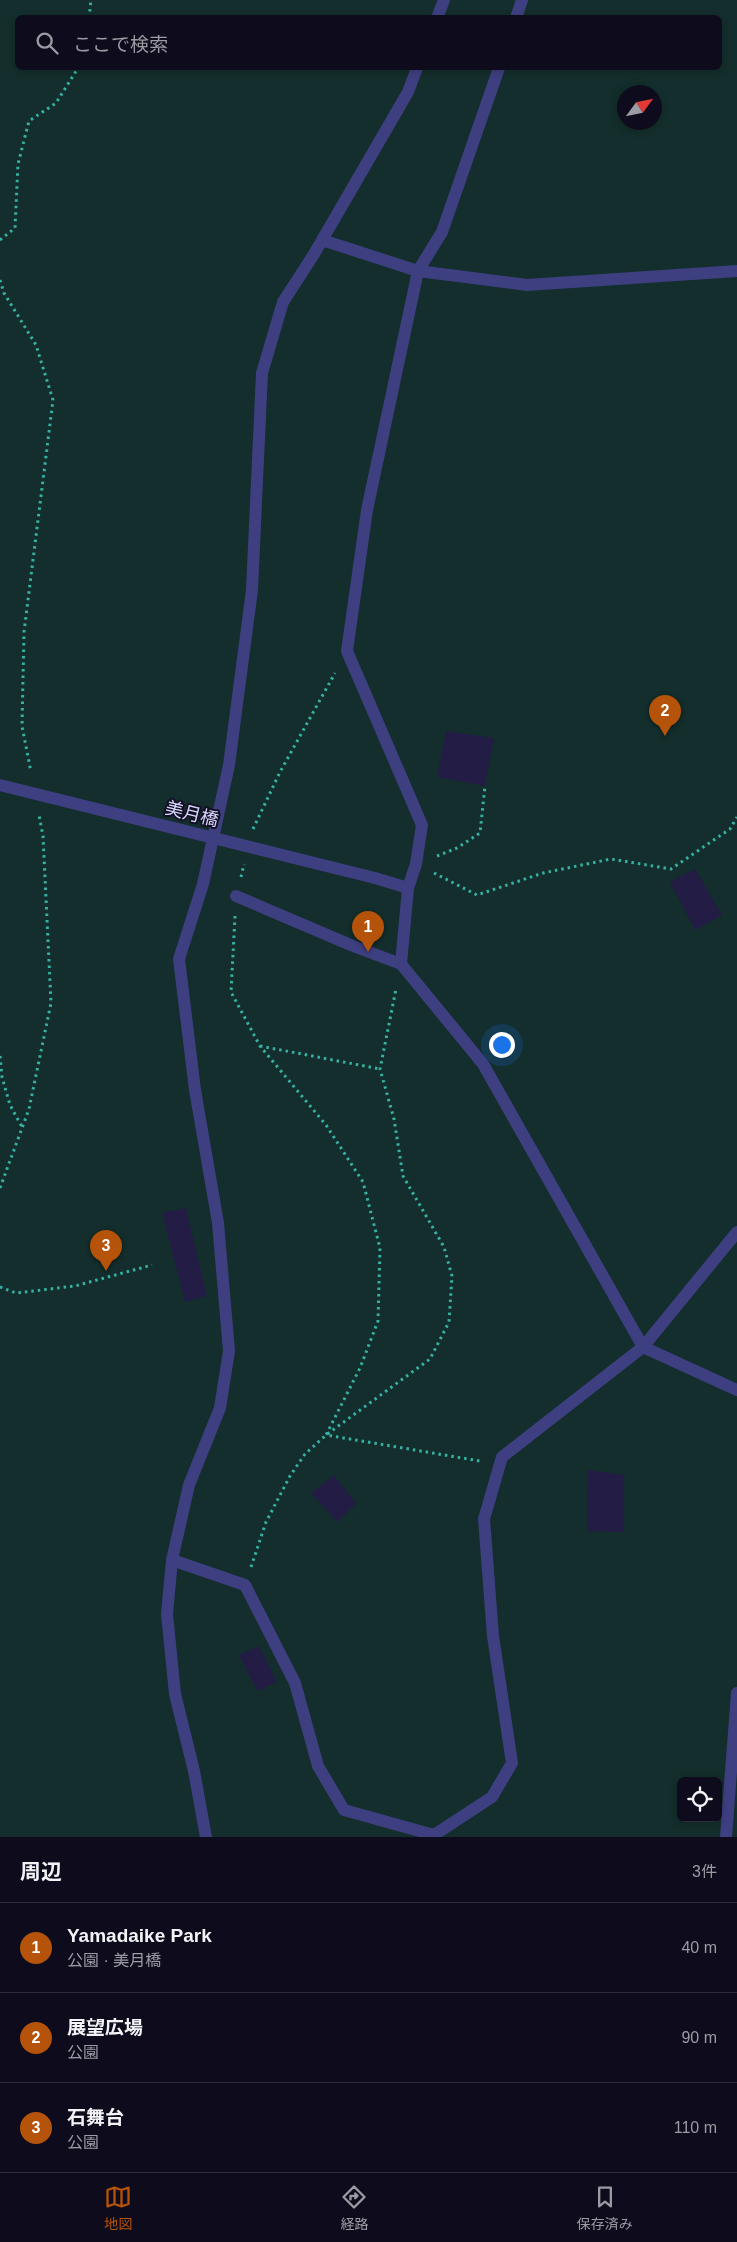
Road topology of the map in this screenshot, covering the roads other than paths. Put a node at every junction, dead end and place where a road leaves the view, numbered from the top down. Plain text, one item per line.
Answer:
1 (444, 0) edge
2 (522, 0) edge
3 (438, 15) edge
4 (517, 15) edge
5 (417, 70) edge
6 (498, 70) edge
7 (322, 240) junction
8 (418, 271) junction
9 (737, 271) edge
10 (0, 785) edge
11 (408, 888) junction
12 (236, 896) road end
13 (401, 964) junction
14 (737, 1232) edge
15 (643, 1347) junction
16 (737, 1390) edge
17 (172, 1560) junction
18 (737, 1693) edge
19 (206, 1837) edge
20 (726, 1837) edge

1 - 3 street
2 - 4 street
5 - 7 street
6 - 8 street
7 - 8 street
7 - 17 street
8 - 9 street
8 - 11 street
10 - 11 street, 美月橋, bridge
11 - 13 street
12 - 13 street
13 - 15 street
14 - 15 street
15 - 16 street
15 - 17 street
17 - 19 street
18 - 20 street

